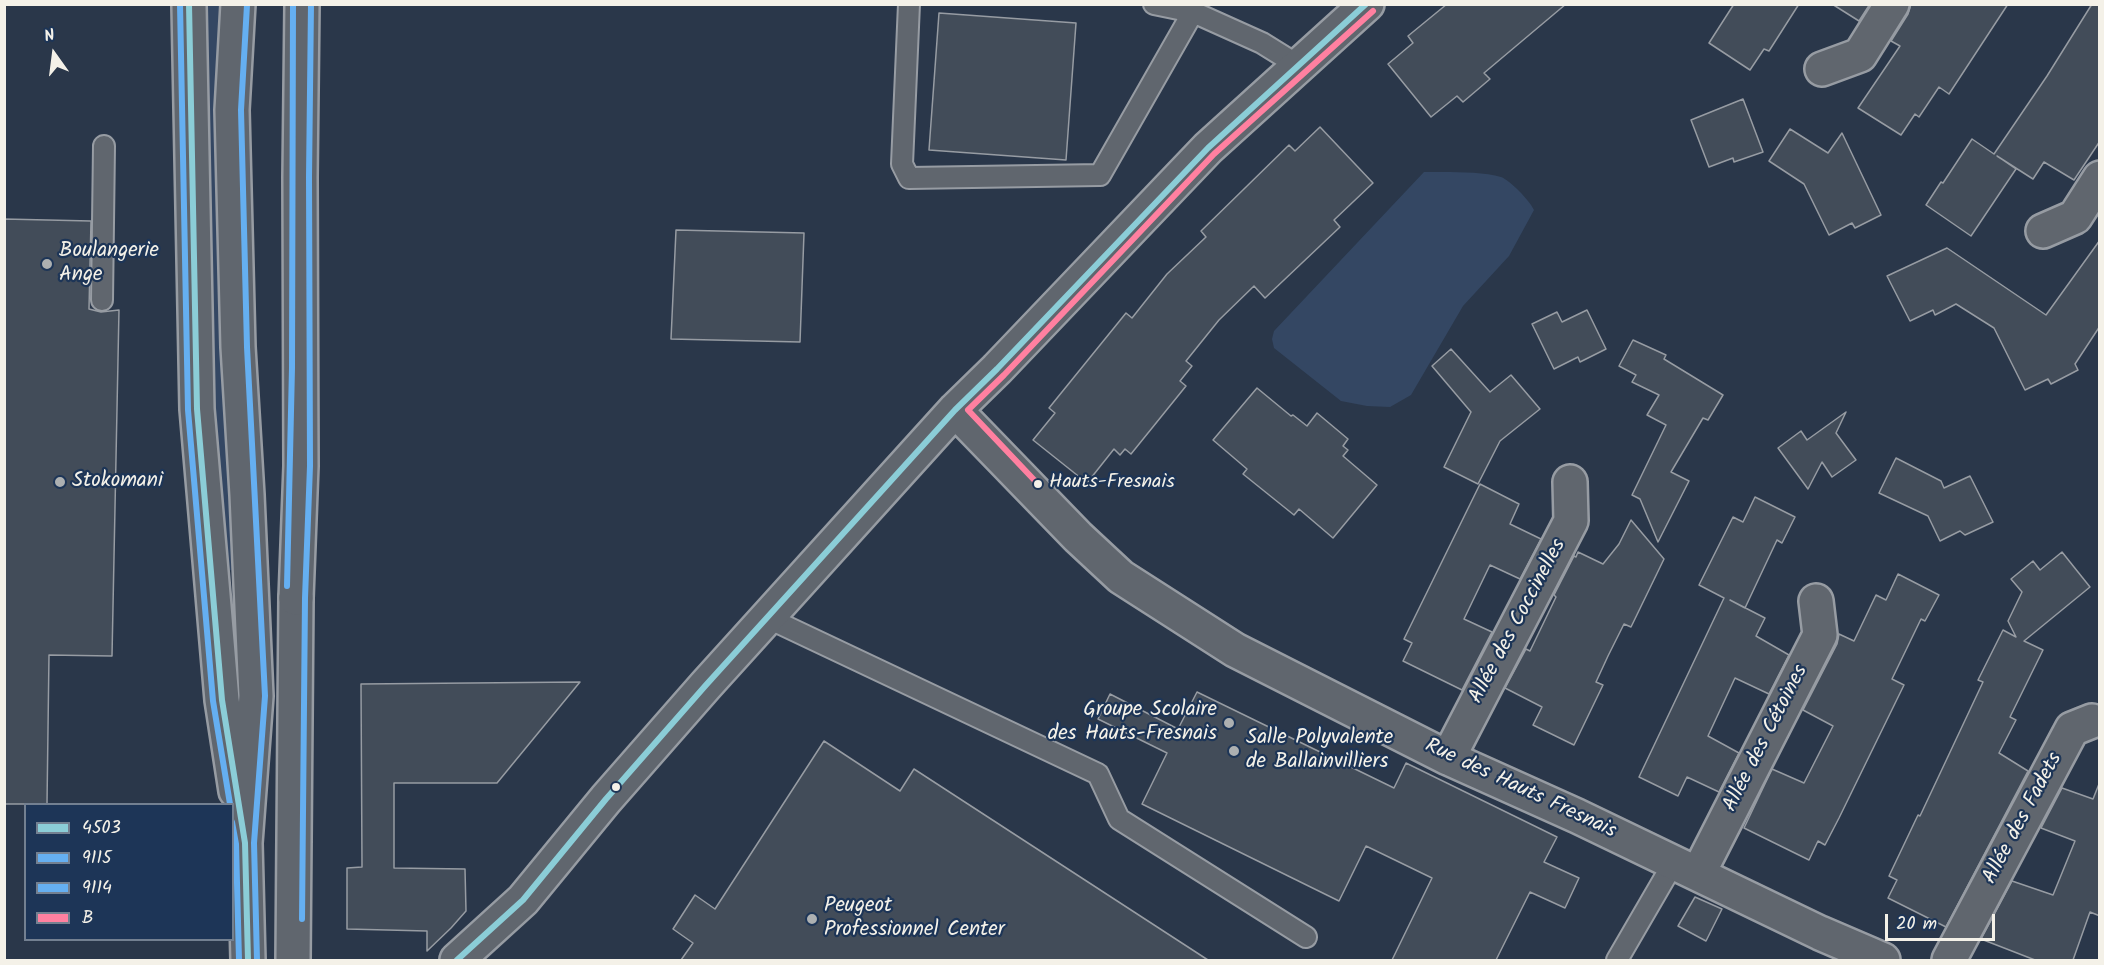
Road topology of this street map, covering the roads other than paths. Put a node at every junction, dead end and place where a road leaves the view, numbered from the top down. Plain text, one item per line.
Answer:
1 (238, 4) edge
2 (302, 4) edge
3 (909, 4) edge
4 (1154, 4) edge
5 (1367, 4) edge
6 (1892, 4) edge
7 (189, 5) edge
8 (1193, 12) junction
9 (1299, 66) junction
10 (1822, 69) dead end
11 (104, 146) dead end
12 (2100, 178) edge
13 (2043, 231) dead end
14 (102, 300) dead end
15 (955, 410) junction
16 (1570, 482) dead end
17 (1816, 601) dead end
18 (766, 617) junction
19 (2092, 721) dead end
20 (1448, 758) junction
21 (245, 843) junction
22 (1686, 868) junction
23 (1306, 937) dead end
24 (248, 960) edge
25 (293, 960) edge
26 (457, 960) edge
27 (1617, 960) edge
28 (1883, 960) edge
29 (1949, 960) edge

1 - 21 main road
2 - 25 main road
3 - 8 lane
4 - 8 lane
5 - 9 main road
6 - 10 main road
7 - 21 main road
8 - 9 lane
9 - 15 main road
11 - 14 lane
12 - 13 main road
15 - 18 main road
15 - 20 main road, Rue des Hauts Fresnais
16 - 20 main road, Allée des Coccinelles
17 - 22 main road, Allée des Cétoines
18 - 23 lane
18 - 26 main road
19 - 29 main road, Allée des Fadets
20 - 22 main road, Rue des Hauts Fresnais
21 - 24 main road
22 - 27 lane
22 - 28 main road, Rue des Hauts Fresnais

